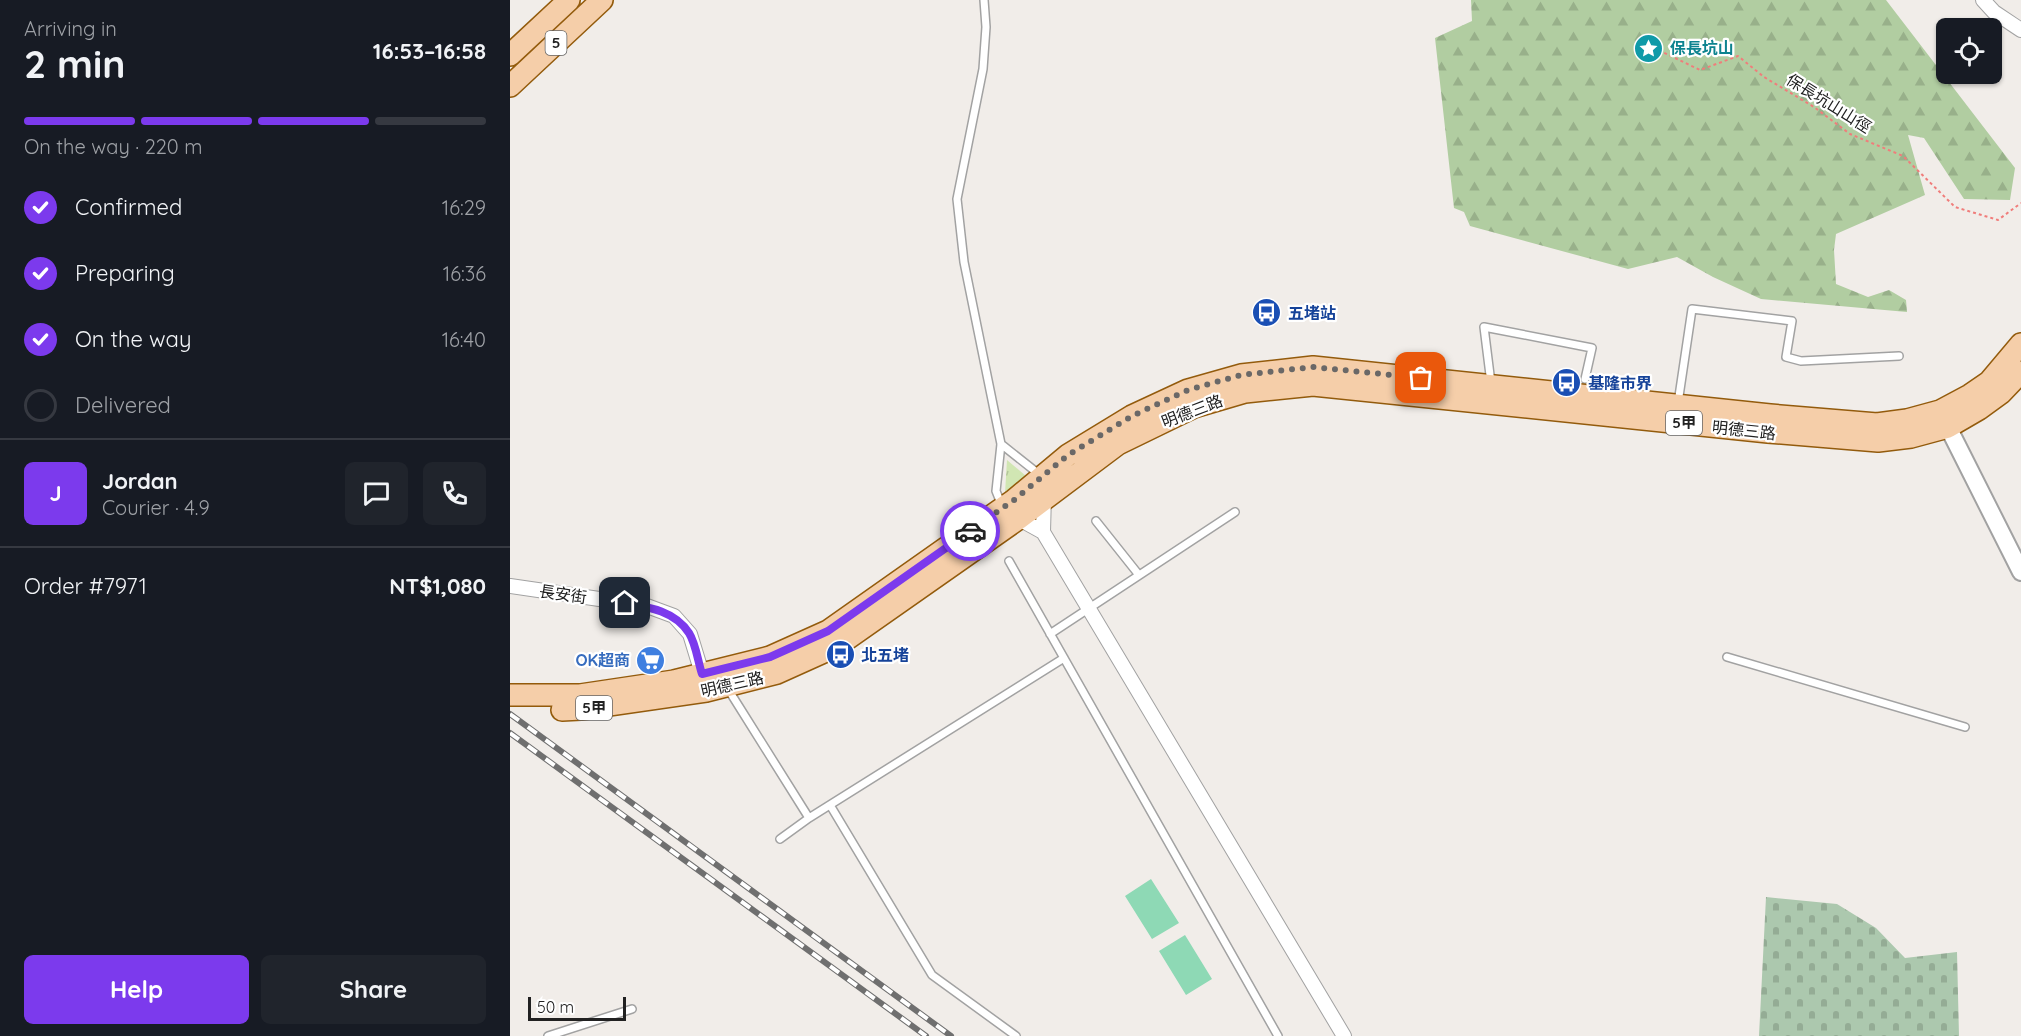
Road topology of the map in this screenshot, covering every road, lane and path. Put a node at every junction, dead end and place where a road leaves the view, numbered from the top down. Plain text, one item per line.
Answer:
1 (569, 0) edge
2 (603, 0) edge
3 (984, 0) edge
4 (1983, 0) edge
5 (2021, 30) edge
6 (1648, 45) dead end
7 (510, 55) edge
8 (510, 86) edge
9 (2021, 203) edge
10 (2021, 344) edge
11 (1899, 356) dead end
12 (2021, 372) edge
13 (1585, 379) dead end
14 (1490, 393) junction
15 (1677, 405) junction
16 (1944, 419) junction
17 (1001, 444) junction
18 (1043, 487) junction
19 (1235, 512) dead end
20 (1010, 513) junction
21 (1096, 520) dead end
22 (1042, 532) junction
23 (1009, 561) dead end
24 (2021, 572) edge
25 (1139, 575) junction
26 (510, 586) edge
27 (1089, 609) junction
28 (1050, 634) junction
29 (1727, 657) dead end
30 (1064, 658) junction
31 (714, 681) junction
32 (675, 688) junction
33 (510, 695) edge
34 (510, 710) edge
35 (1965, 727) dead end
36 (830, 805) junction
37 (809, 818) junction
38 (780, 839) dead end
39 (632, 1009) dead end
40 (548, 1036) edge
41 (1016, 1036) edge
42 (1278, 1036) edge
43 (1344, 1036) edge

1 - 7 main road, 5
2 - 8 main road, 5
3 - 17 lane
4 - 5 street
6 - 9 path, 保長坑山山徑
10 - 16 main road, 5甲
11 - 15 lane
12 - 16 main road, 5甲
13 - 14 lane
14 - 15 main road, 明德三路 / 5甲
14 - 16 main road, 明德三路 / 5甲
14 - 18 main road, 明德三路 / 5甲
15 - 16 main road, 明德三路 / 5甲
16 - 24 street
17 - 18 lane
17 - 20 lane
18 - 20 main road, 明德三路 / 5甲
18 - 22 street
19 - 25 lane
20 - 22 street
20 - 31 main road, 明德三路 / 5甲
21 - 25 lane
22 - 27 street
23 - 28 lane
25 - 27 lane
26 - 31 street, 長安街
27 - 28 lane
27 - 43 street
28 - 30 lane
29 - 35 lane
30 - 36 lane
30 - 42 lane
31 - 32 main road, 明德三路 / 5甲
31 - 37 lane
32 - 33 main road, 明德三路 / 5甲
32 - 34 main road, 明德三路 / 5甲
36 - 37 lane
36 - 41 lane
37 - 38 lane
39 - 40 lane

